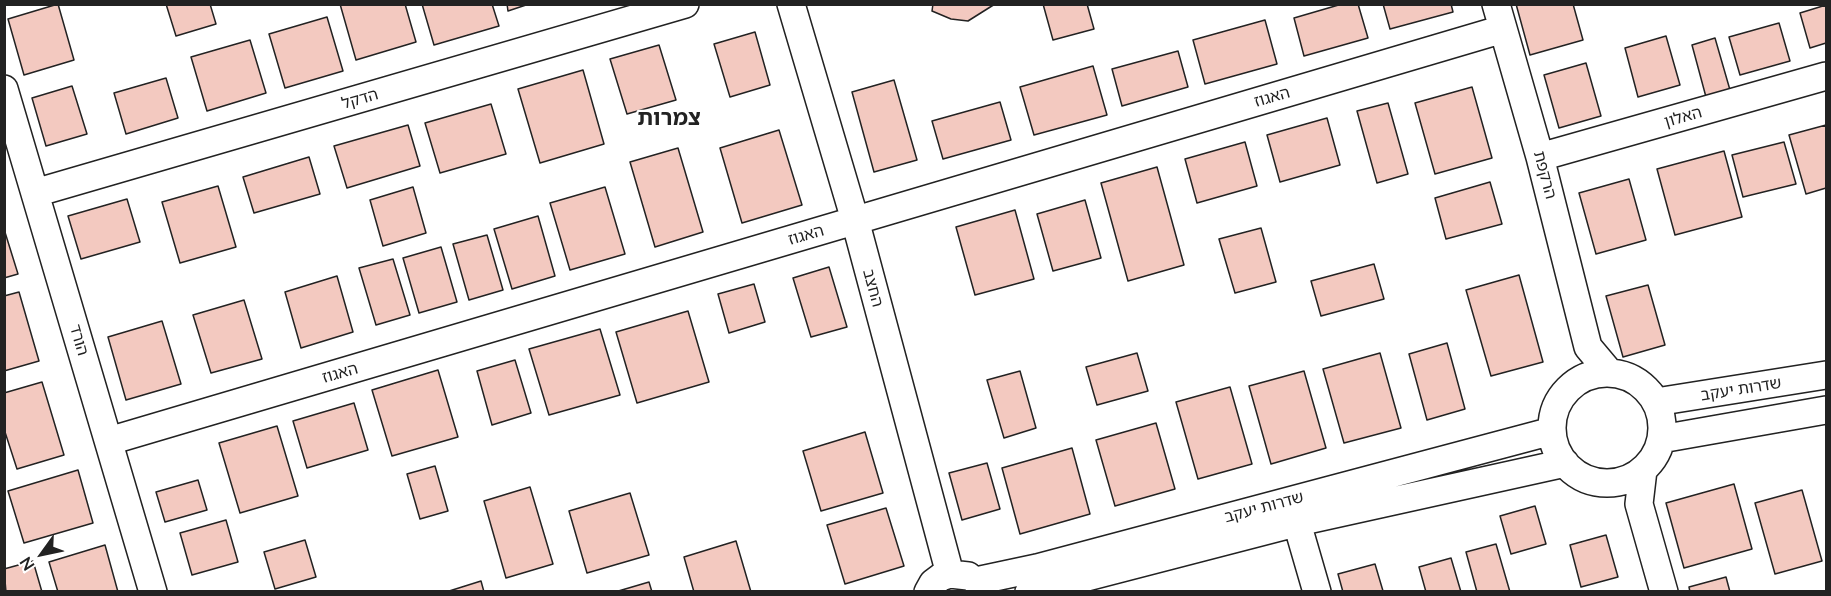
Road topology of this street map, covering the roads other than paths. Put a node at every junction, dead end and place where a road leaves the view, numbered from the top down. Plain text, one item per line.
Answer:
1 (686, 4) edge
2 (791, 4) edge
3 (1500, 17) edge
4 (1827, 76) edge
5 (4, 89) edge
6 (1540, 157) junction
7 (35, 193) junction
8 (855, 220) junction
9 (1588, 347) junction
10 (1609, 372) junction
11 (1827, 375) edge
12 (1582, 379) junction
13 (1656, 402) junction
14 (1827, 410) edge
15 (1552, 431) junction
16 (1661, 439) junction
17 (109, 441) junction
18 (1565, 463) junction
19 (1642, 470) junction
20 (1611, 483) junction
21 (1639, 504) junction
22 (1297, 523) junction
23 (970, 582) edge
24 (153, 591) edge
25 (928, 591) edge
26 (1029, 591) edge
27 (1317, 591) edge
28 (1664, 591) edge

1 - 7 street, הדקל
2 - 8 street, החצב
3 - 6 street, הרקפת
3 - 8 street, האגוז
4 - 6 street, האלון
5 - 7 street, הורד
6 - 9 street, הרקפת
7 - 17 street, הורד
8 - 17 street, האגוז
8 - 23 street, החצב
9 - 10 street, הרקפת
9 - 12 street, הרקפת
10 - 12 street
10 - 13 street
11 - 13 street, שדרות יעקב
12 - 15 street
13 - 16 street
14 - 16 street
15 - 18 street
15 - 23 street, שדרות יעקב
16 - 19 street
17 - 24 street, הורד
18 - 20 street
18 - 22 street, שדרות יעקב
19 - 20 street
19 - 21 street
20 - 21 street
21 - 28 street
22 - 26 street, שדרות יעקב
22 - 27 street
23 - 25 street

